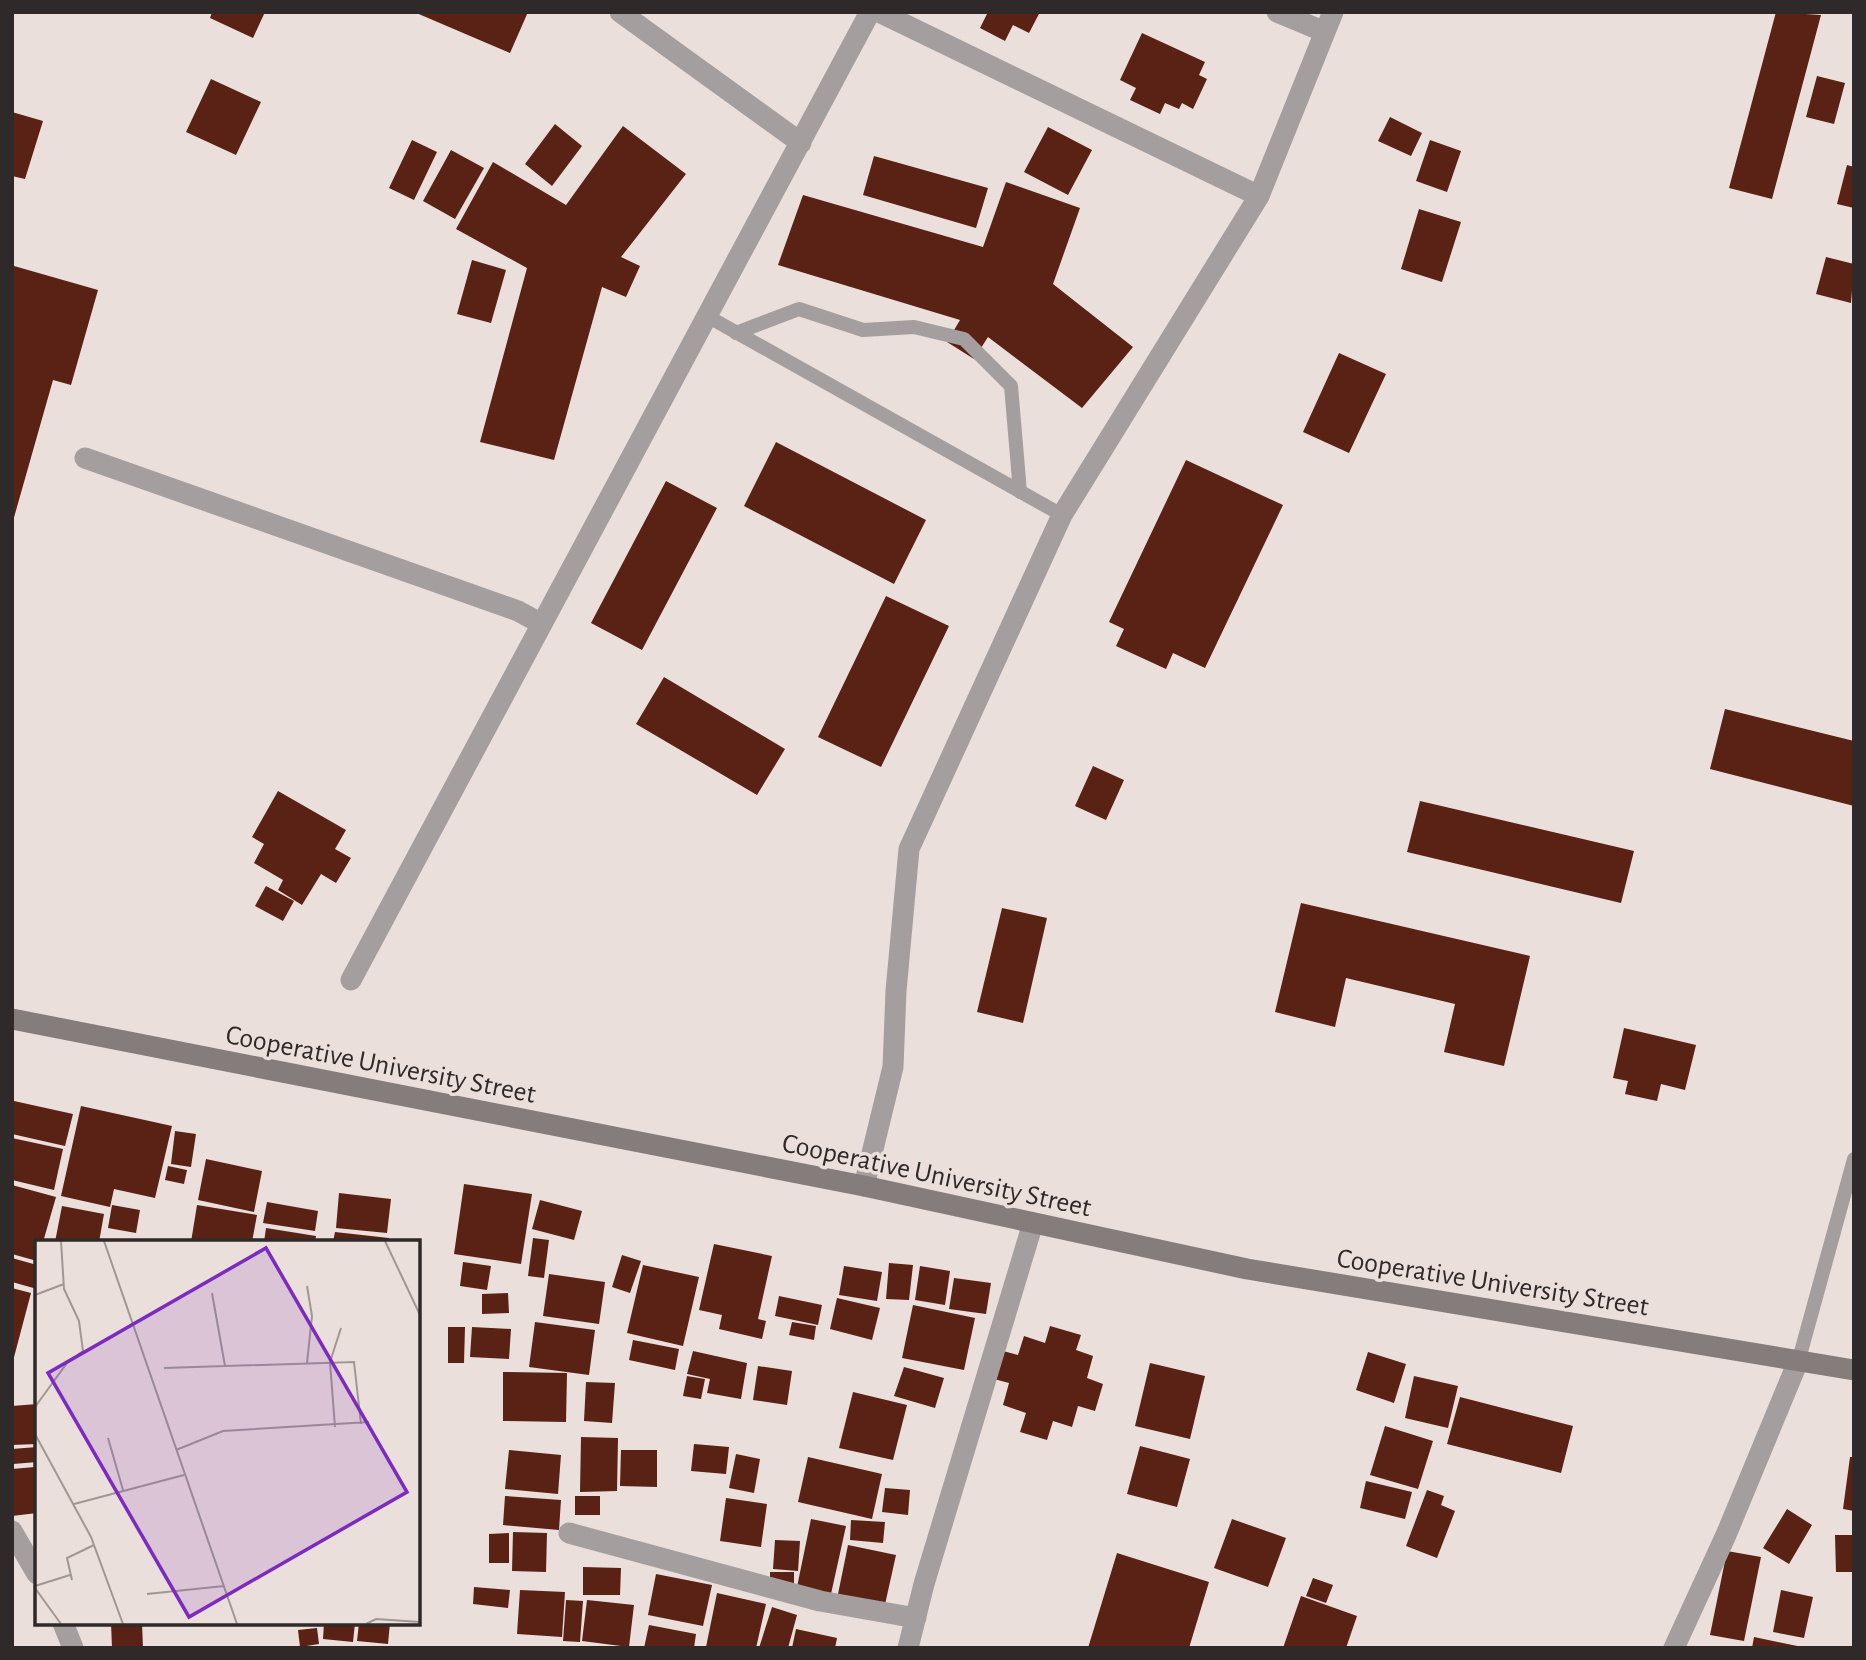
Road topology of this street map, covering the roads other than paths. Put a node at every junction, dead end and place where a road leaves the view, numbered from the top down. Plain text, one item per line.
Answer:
1 (620, 12) edge
2 (870, 12) edge
3 (879, 12) edge
4 (1278, 12) edge
5 (1329, 22) edge
6 (801, 143) junction
7 (1259, 196) junction
8 (707, 316) junction
9 (736, 333) junction
10 (85, 458) dead end
11 (1020, 492) junction
12 (1062, 515) junction
13 (542, 624) junction
14 (351, 980) dead end
15 (12, 1019) edge
16 (1854, 1158) edge
17 (864, 1186) junction
18 (1033, 1223) junction
19 (1798, 1359) junction
20 (1854, 1370) edge
21 (12, 1531) edge
22 (569, 1533) dead end
23 (35, 1571) edge
24 (916, 1618) junction
25 (64, 1625) edge
26 (73, 1648) edge
27 (908, 1648) edge
28 (1674, 1648) edge

1 - 6 street
2 - 6 street
3 - 7 street
4 - 5 street
5 - 7 street
6 - 8 street
7 - 12 street
8 - 9 lane
8 - 13 street
9 - 11 lane
9 - 11 lane
10 - 13 street
11 - 12 lane
12 - 17 street
13 - 14 street
15 - 17 street, Cooperative University Street
16 - 19 lane
17 - 18 street, Cooperative University Street
18 - 19 street, Cooperative University Street
18 - 24 street
19 - 20 street, Cooperative University Street
19 - 28 street
21 - 23 street
22 - 24 street
24 - 27 street
25 - 26 street

